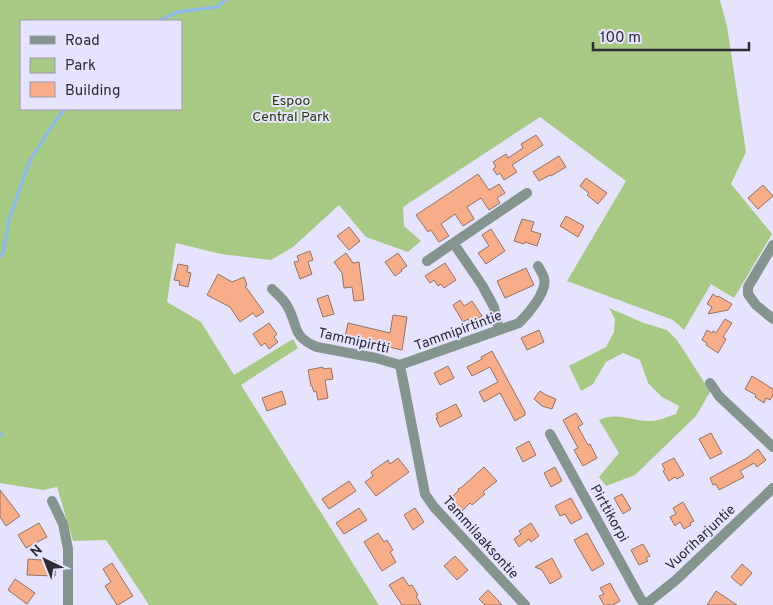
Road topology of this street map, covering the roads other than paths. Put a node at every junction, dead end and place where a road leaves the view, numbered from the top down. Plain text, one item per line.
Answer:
1 (527, 193) dead end
2 (454, 244) junction
3 (773, 245) edge
4 (427, 261) dead end
5 (538, 266) dead end
6 (272, 289) dead end
7 (773, 319) edge
8 (499, 330) junction
9 (400, 365) junction
10 (710, 383) dead end
11 (550, 434) dead end
12 (773, 447) edge
13 (773, 488) edge
14 (52, 501) dead end
15 (68, 605) edge
16 (525, 605) edge
17 (645, 605) edge

1 - 2 street
2 - 4 street
2 - 8 street
3 - 7 street
5 - 8 street, Tammipirtintie
6 - 9 street, Tammipirtti
8 - 9 street, Tammipirtintie
9 - 16 street, Tammilaaksontie
10 - 12 street
11 - 17 street, Pirttikorpi
13 - 17 street, Vuoriharjuntie
14 - 15 street

